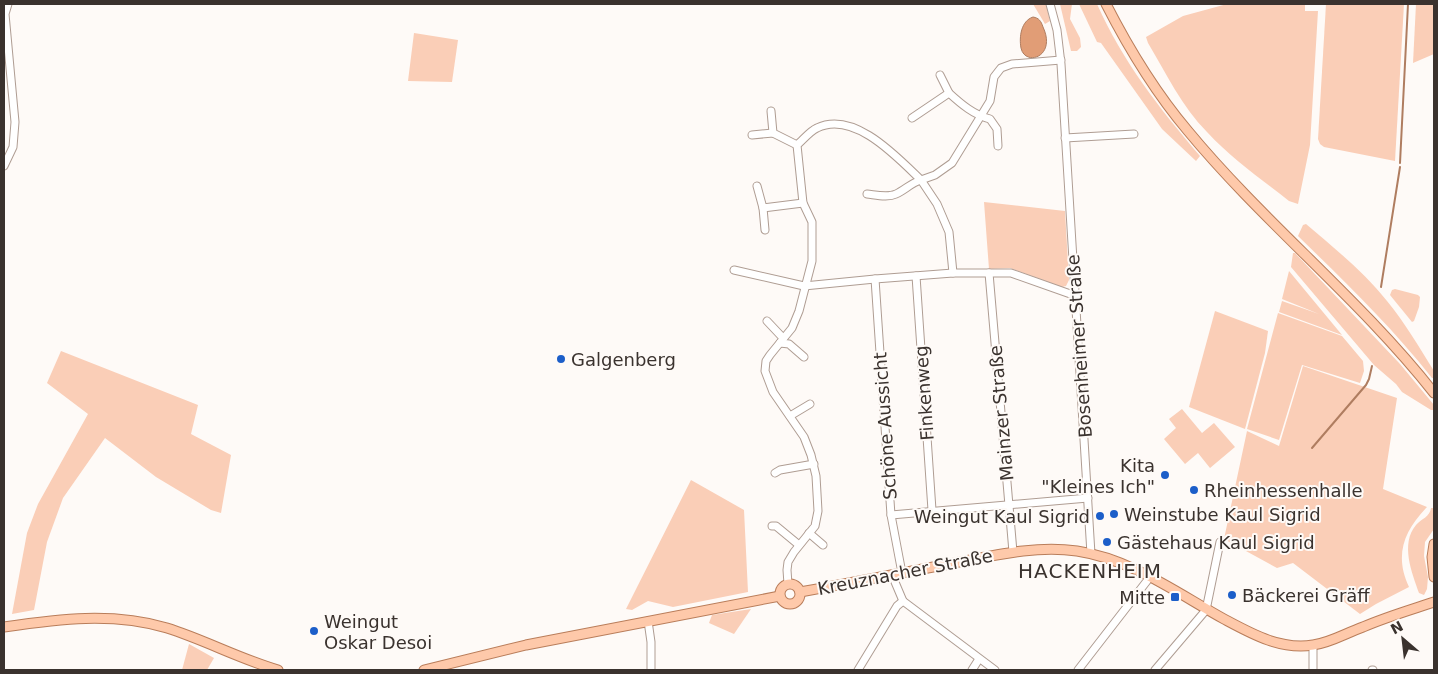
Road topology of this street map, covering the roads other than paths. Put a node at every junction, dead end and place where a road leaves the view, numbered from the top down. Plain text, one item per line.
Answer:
1 (8, 4) edge
2 (1050, 4) edge
3 (1106, 4) edge
4 (4, 14) edge
5 (1060, 60) junction
6 (940, 75) dead end
7 (949, 93) junction
8 (770, 111) dead end
9 (982, 117) junction
10 (912, 118) dead end
11 (773, 133) junction
12 (1134, 134) dead end
13 (752, 135) dead end
14 (1065, 138) junction
15 (796, 145) junction
16 (998, 146) dead end
17 (4, 166) edge
18 (921, 180) junction
19 (757, 186) dead end
20 (867, 194) dead end
21 (803, 204) junction
22 (763, 208) junction
23 (765, 230) dead end
24 (734, 270) dead end
25 (989, 273) junction
26 (953, 274) junction
27 (916, 276) junction
28 (875, 279) junction
29 (804, 286) junction
30 (1076, 296) junction
31 (767, 321) dead end
32 (782, 341) junction
33 (804, 356) dead end
34 (1434, 393) edge
35 (810, 404) dead end
36 (790, 416) junction
37 (814, 464) junction
38 (775, 473) dead end
39 (1088, 498) junction
40 (1009, 504) junction
41 (932, 510) junction
42 (890, 515) junction
43 (772, 526) dead end
44 (809, 533) junction
45 (1220, 542) dead end
46 (1434, 544) edge
47 (800, 545) junction
48 (824, 545) dead end
49 (1013, 552) junction
50 (1091, 554) junction
51 (1433, 563) edge
52 (897, 574) junction
53 (1150, 577) junction
54 (1434, 577) edge
55 (788, 584) junction
56 (800, 592) junction
57 (780, 596) junction
58 (903, 601) junction
59 (1434, 602) edge
60 (1206, 610) junction
61 (648, 621) junction
62 (4, 627) edge
63 (1313, 645) junction
64 (979, 659) junction
65 (278, 670) edge
66 (424, 670) edge
67 (651, 670) edge
68 (858, 670) edge
69 (972, 670) edge
70 (995, 670) edge
71 (1078, 670) edge
72 (1155, 670) edge
73 (1312, 670) edge

1 - 4 street
2 - 5 street, Bosenheimer Straße
3 - 34 main road
4 - 17 street
5 - 9 street
5 - 14 street, Bosenheimer Straße
6 - 7 street
7 - 9 street
7 - 10 street
8 - 11 street
9 - 16 street
9 - 18 street
11 - 13 street
11 - 15 street
12 - 14 street
14 - 30 street, Bosenheimer Straße
15 - 18 street
15 - 21 street
18 - 20 street
18 - 26 street
19 - 22 street
21 - 22 street
21 - 29 street
22 - 23 street
24 - 29 street
25 - 26 street
25 - 30 street
25 - 40 street, Mainzer Straße
26 - 27 street
27 - 28 street
27 - 41 street, Finkenweg
28 - 29 street
28 - 42 street, Schöne Aussicht
29 - 32 street
30 - 39 street, Bosenheimer Straße
31 - 32 street
32 - 33 street
32 - 36 street
35 - 36 street
36 - 37 street
37 - 38 street
37 - 44 street
39 - 40 street
39 - 50 street, Bosenheimer Straße
40 - 41 street
40 - 49 street, Mainzer Straße
41 - 42 street
42 - 52 street, Schöne Aussicht
43 - 47 street
44 - 47 street
44 - 48 street
45 - 60 street
46 - 51 main road
47 - 55 street
49 - 50 main road, Kreuznacher Straße
49 - 52 main road, Kreuznacher Straße
50 - 53 main road, Kreuznacher Straße
51 - 54 main road
52 - 56 main road, Kreuznacher Straße
52 - 58 street, Schöne Aussicht
53 - 60 main road, Kreuznacher Straße
53 - 71 street
55 - 56 main road
55 - 57 main road
56 - 57 main road
57 - 61 main road
58 - 64 street
58 - 68 street
59 - 63 main road, Kreuznacher Straße
60 - 63 main road, Kreuznacher Straße
60 - 72 street
61 - 66 main road
61 - 67 street
62 - 65 main road
63 - 73 street
64 - 69 street
64 - 70 street

